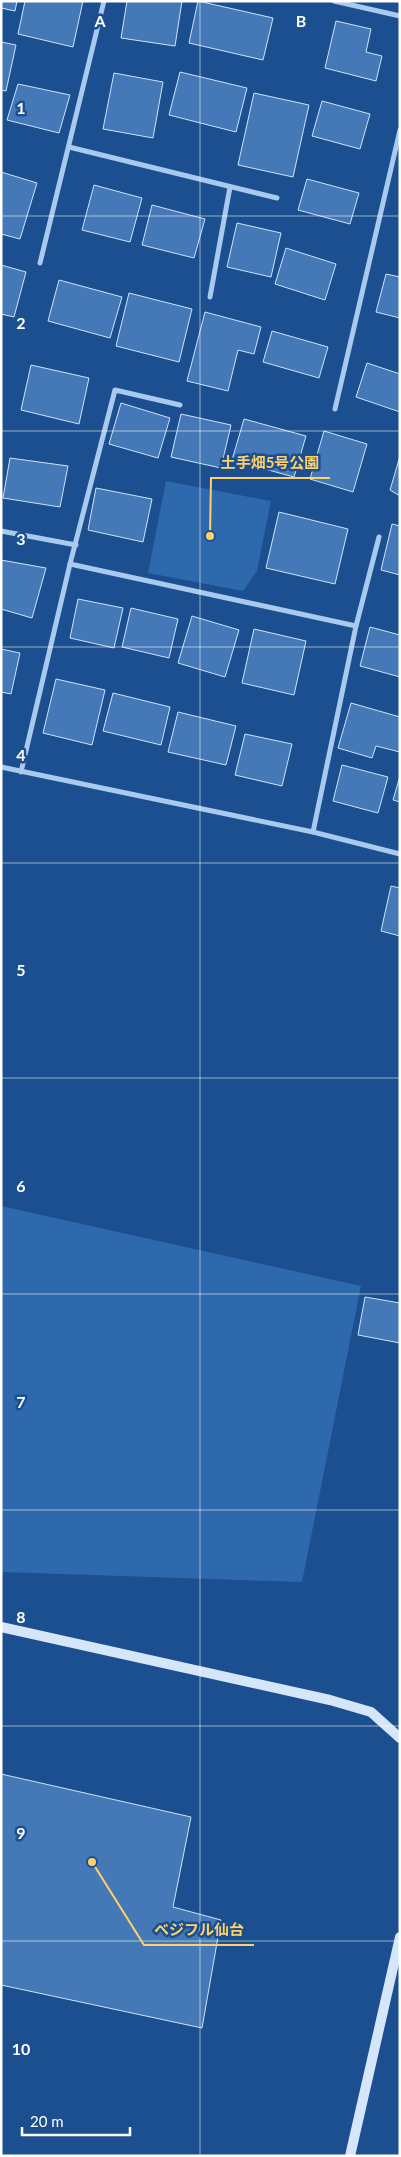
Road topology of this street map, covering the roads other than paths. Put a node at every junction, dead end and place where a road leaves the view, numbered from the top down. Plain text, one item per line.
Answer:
1 (104, 1) edge
2 (334, 1) edge
3 (400, 16) edge
4 (400, 130) edge
5 (69, 147) junction
6 (230, 187) junction
7 (277, 198) dead end
8 (40, 263) dead end
9 (210, 297) dead end
10 (180, 405) dead end
11 (335, 409) dead end
12 (1, 531) edge
13 (379, 538) dead end
14 (76, 545) junction
15 (70, 564) junction
16 (356, 626) junction
17 (1, 767) edge
18 (21, 772) junction
19 (313, 832) junction
20 (400, 854) edge
21 (1, 1627) edge
22 (400, 1738) edge
23 (400, 1937) edge
24 (350, 2156) edge

1 - 5 street
2 - 3 street
4 - 11 street
5 - 6 street
5 - 8 street
6 - 7 street
6 - 9 street
10 - 14 street
12 - 14 street
13 - 16 street
14 - 15 street
15 - 16 street
15 - 18 street
16 - 19 street
17 - 18 street
18 - 19 street
19 - 20 street
21 - 22 street
23 - 24 street

